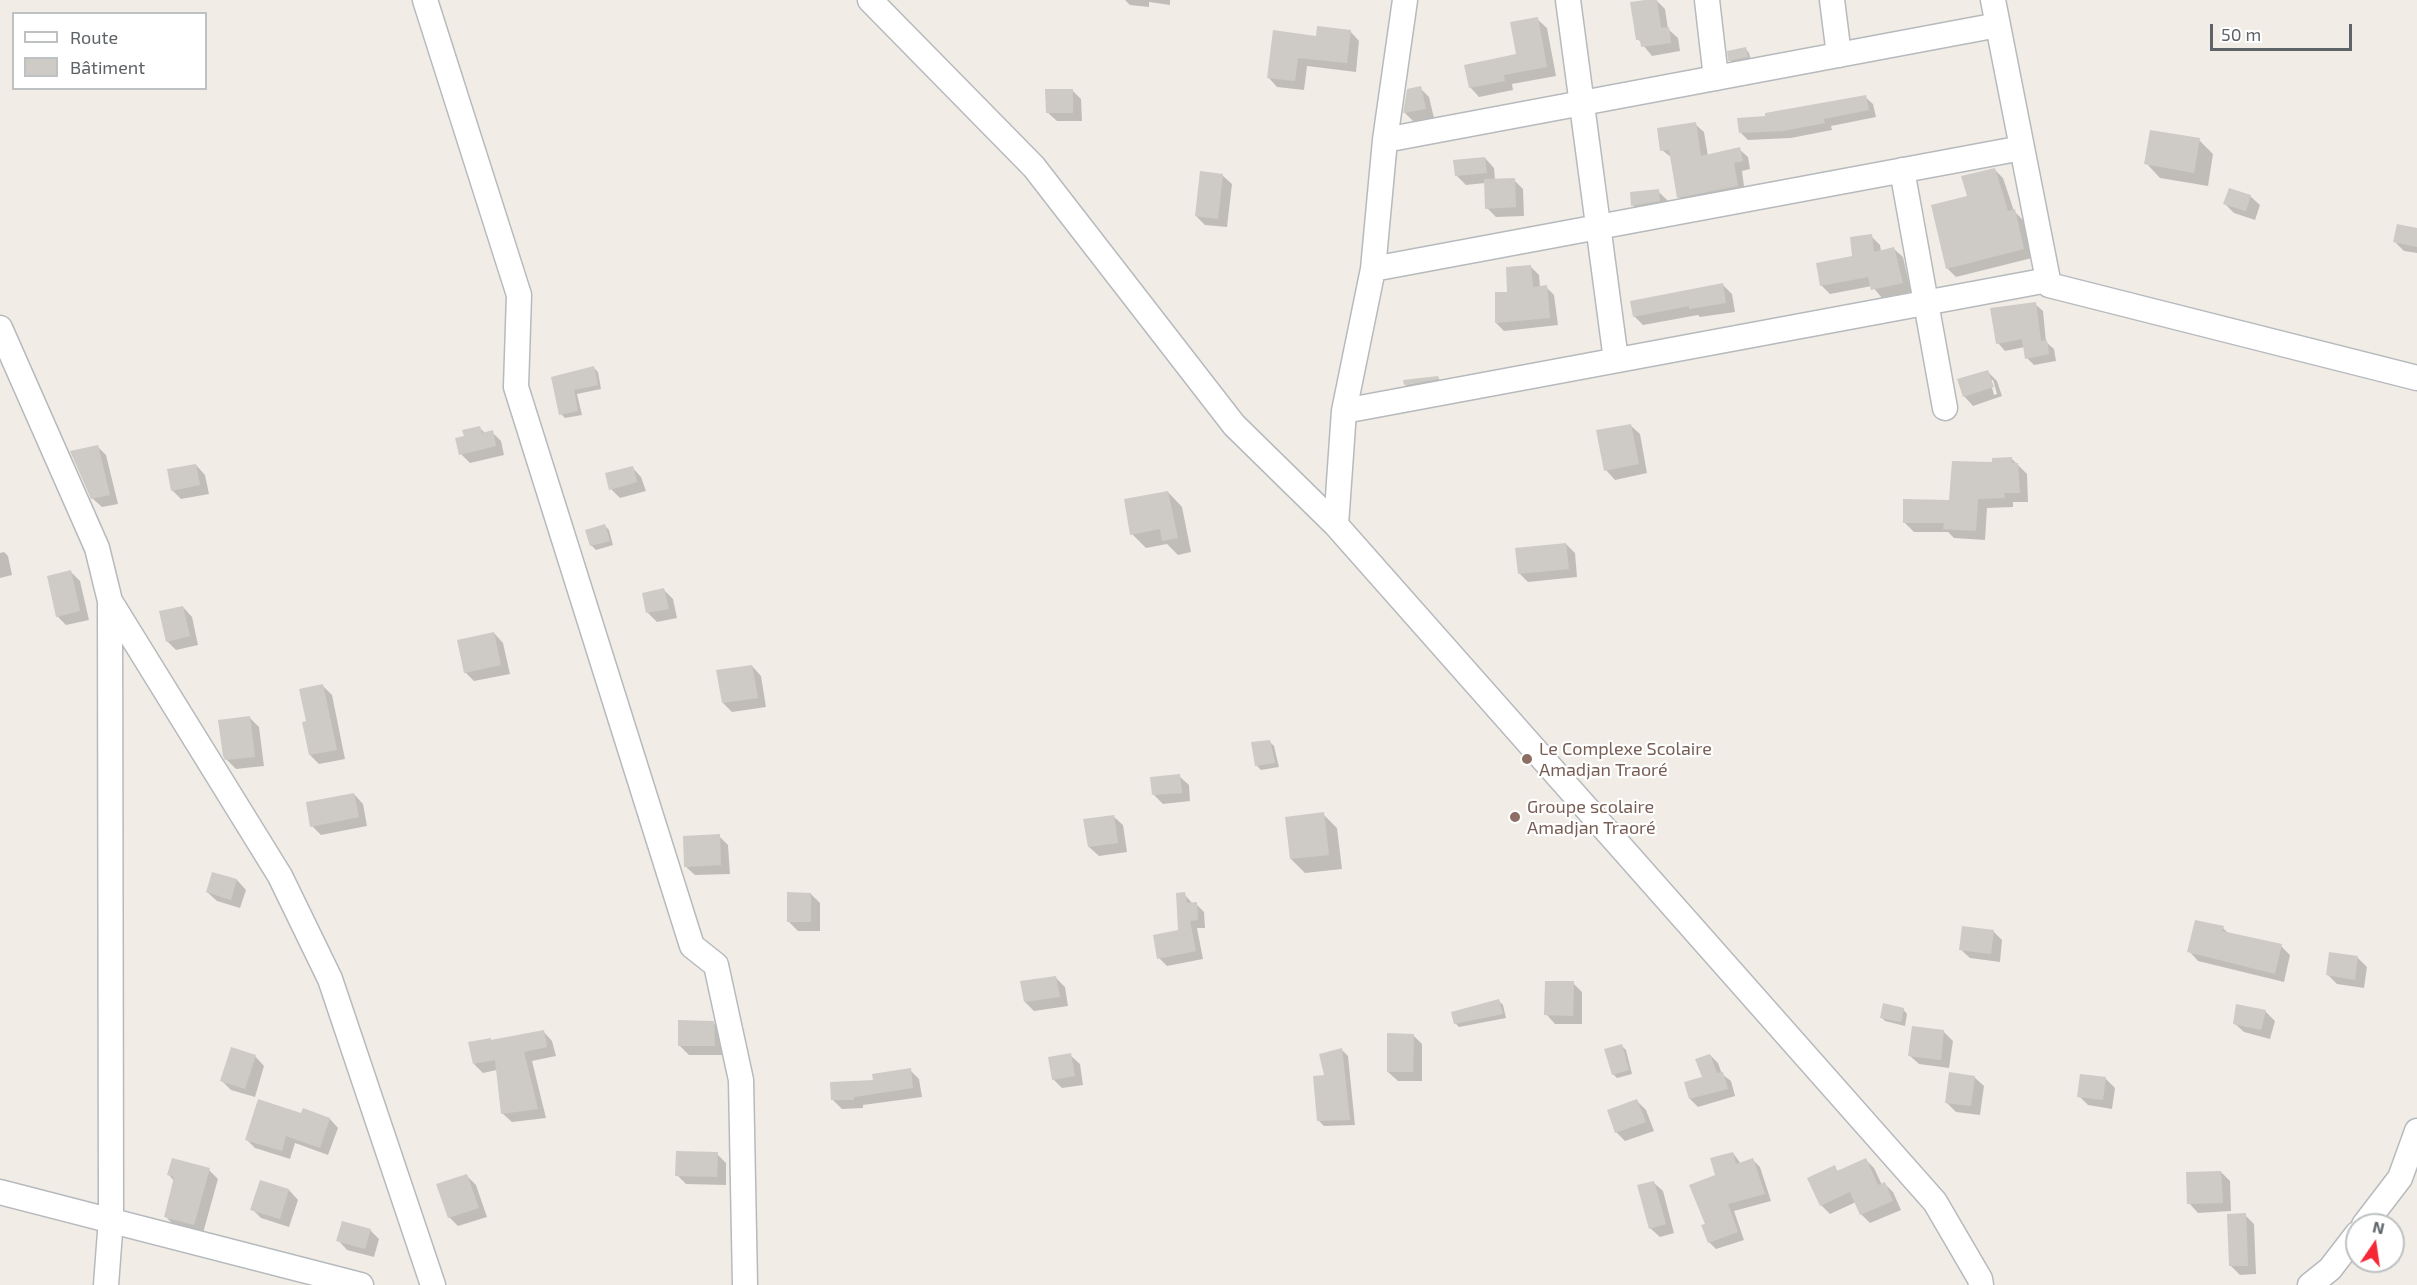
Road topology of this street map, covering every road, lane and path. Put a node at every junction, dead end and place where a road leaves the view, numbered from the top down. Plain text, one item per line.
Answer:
1 (425, 0) edge
2 (870, 0) edge
3 (1405, 0) edge
4 (1568, 0) edge
5 (1707, 0) edge
6 (1832, 0) edge
7 (1993, 0) edge
8 (1998, 26) junction
9 (1839, 56) junction
10 (1716, 78) junction
11 (1582, 104) junction
12 (1386, 140) junction
13 (2022, 148) junction
14 (1902, 170) junction
15 (1598, 227) junction
16 (1373, 269) junction
17 (2048, 280) junction
18 (1927, 303) junction
19 (0, 328) edge
20 (1616, 360) junction
21 (2417, 378) edge
22 (1946, 408) dead end
23 (1344, 411) junction
24 (1336, 525) junction
25 (110, 601) junction
26 (2417, 1131) edge
27 (0, 1192) edge
28 (2373, 1213) edge
29 (111, 1219) junction
30 (2345, 1250) edge
31 (106, 1285) edge
32 (361, 1285) edge
33 (433, 1285) edge
34 (746, 1285) edge
35 (1981, 1285) edge
36 (2310, 1285) edge

1 - 34 street
2 - 24 street
3 - 12 street
4 - 11 street
5 - 10 street
6 - 9 street
7 - 8 street
8 - 9 street
8 - 13 street
9 - 10 street
10 - 11 street
11 - 12 street
11 - 15 street
12 - 16 street
13 - 14 street
13 - 17 street
14 - 15 street
14 - 18 street
15 - 16 street
15 - 20 street
16 - 23 street
17 - 18 street
17 - 21 street
18 - 20 street
18 - 22 street
19 - 25 street
20 - 23 street
23 - 24 street
24 - 35 street
25 - 29 street
25 - 33 street
26 - 28 street
27 - 29 street
29 - 31 street
29 - 32 street
30 - 36 street

